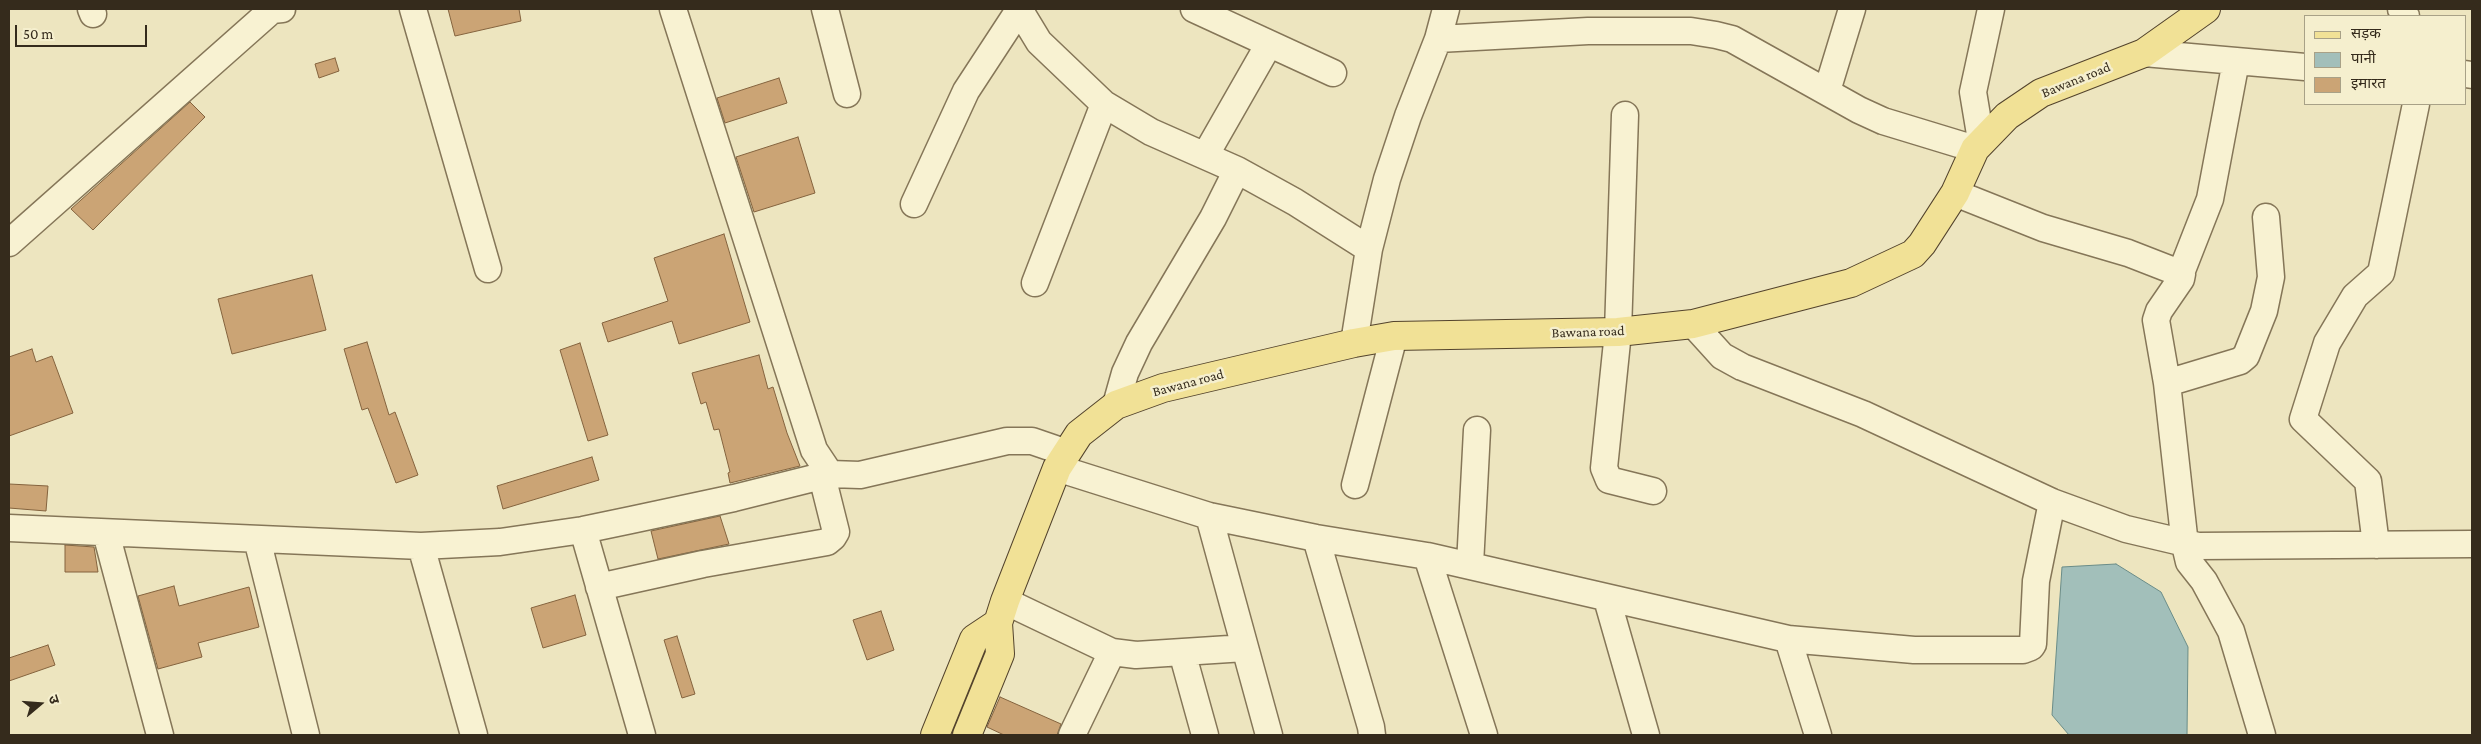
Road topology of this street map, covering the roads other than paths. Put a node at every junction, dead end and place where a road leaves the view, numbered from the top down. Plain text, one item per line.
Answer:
1 (282, 9) edge
2 (413, 9) edge
3 (673, 9) edge
4 (825, 9) edge
5 (1194, 9) edge
6 (1446, 9) edge
7 (1852, 9) edge
8 (1991, 9) edge
9 (2206, 9) edge
10 (1019, 10) edge
11 (1691, 20) edge
12 (1438, 39) junction
13 (1268, 44) junction
14 (2144, 53) junction
15 (2236, 61) junction
16 (2304, 67) edge
17 (1333, 73) dead end
18 (1828, 92) junction
19 (847, 94) dead end
20 (1104, 104) junction
21 (2416, 105) edge
22 (1625, 115) dead end
23 (1978, 144) junction
24 (1205, 156) junction
25 (1237, 170) junction
26 (1955, 193) junction
27 (914, 204) dead end
28 (2266, 217) dead end
29 (9, 243) edge
30 (1369, 249) junction
31 (488, 269) dead end
32 (2181, 273) junction
33 (1035, 283) dead end
34 (1693, 324) junction
35 (1618, 332) junction
36 (1394, 336) junction
37 (1354, 343) junction
38 (2167, 383) junction
39 (1116, 405) junction
40 (1477, 430) dead end
41 (1062, 460) junction
42 (826, 475) junction
43 (1354, 485) dead end
44 (1653, 491) dead end
45 (2052, 502) junction
46 (1209, 516) junction
47 (9, 528) edge
48 (583, 530) junction
49 (106, 533) junction
50 (1316, 538) junction
51 (257, 539) junction
52 (2185, 544) junction
53 (2472, 544) edge
54 (2376, 545) junction
55 (421, 546) junction
56 (1427, 556) junction
57 (1470, 565) junction
58 (599, 587) junction
59 (1607, 599) junction
60 (1002, 612) junction
61 (1788, 639) junction
62 (1245, 648) junction
63 (1112, 652) junction
64 (1182, 652) junction
65 (160, 735) edge
66 (306, 735) edge
67 (474, 735) edge
68 (642, 735) edge
69 (935, 735) edge
70 (967, 735) edge
71 (1072, 735) edge
72 (1205, 735) edge
73 (1269, 735) edge
74 (1372, 735) edge
75 (1484, 735) edge
76 (1646, 735) edge
77 (1818, 735) edge
78 (2262, 735) edge

1 - 29 street
2 - 31 street
3 - 42 street
4 - 19 street
5 - 13 street
6 - 12 street
7 - 18 street
8 - 23 street
9 - 14 main road, Bawana road
10 - 20 street
10 - 27 street
11 - 12 street
11 - 18 street
12 - 30 street
13 - 17 street
13 - 24 street
14 - 15 street
14 - 23 main road, Bawana road
15 - 16 street
15 - 32 street
18 - 23 street
20 - 24 street
20 - 33 street
21 - 54 street
22 - 35 street
23 - 26 main road, Bawana road
24 - 25 street
25 - 30 street
25 - 39 street
26 - 32 street
26 - 34 main road, Bawana road
28 - 38 street
30 - 37 street
32 - 38 street
34 - 35 main road, Bawana road
34 - 45 street
35 - 36 main road, Bawana road
35 - 44 street
36 - 37 main road, Bawana road
36 - 43 street
37 - 39 main road, Bawana road
38 - 52 street
39 - 41 main road, Bawana road
40 - 57 street
41 - 42 street
41 - 46 street
41 - 60 main road, Bawana road
42 - 48 street
42 - 58 street
45 - 52 street
45 - 61 street
46 - 50 street
46 - 62 street
47 - 49 street
48 - 55 street
48 - 58 street
49 - 51 street
49 - 65 street
50 - 56 street
50 - 74 street
51 - 55 street
51 - 66 street
52 - 54 street
52 - 78 street
53 - 54 street
55 - 67 street
56 - 57 street
56 - 75 street
57 - 59 street
58 - 68 street
59 - 61 street
59 - 76 street
60 - 63 street
60 - 69 main road
60 - 70 main road, Bawana road
61 - 77 street
62 - 64 street
62 - 73 street
63 - 64 street
63 - 71 street
64 - 72 street

